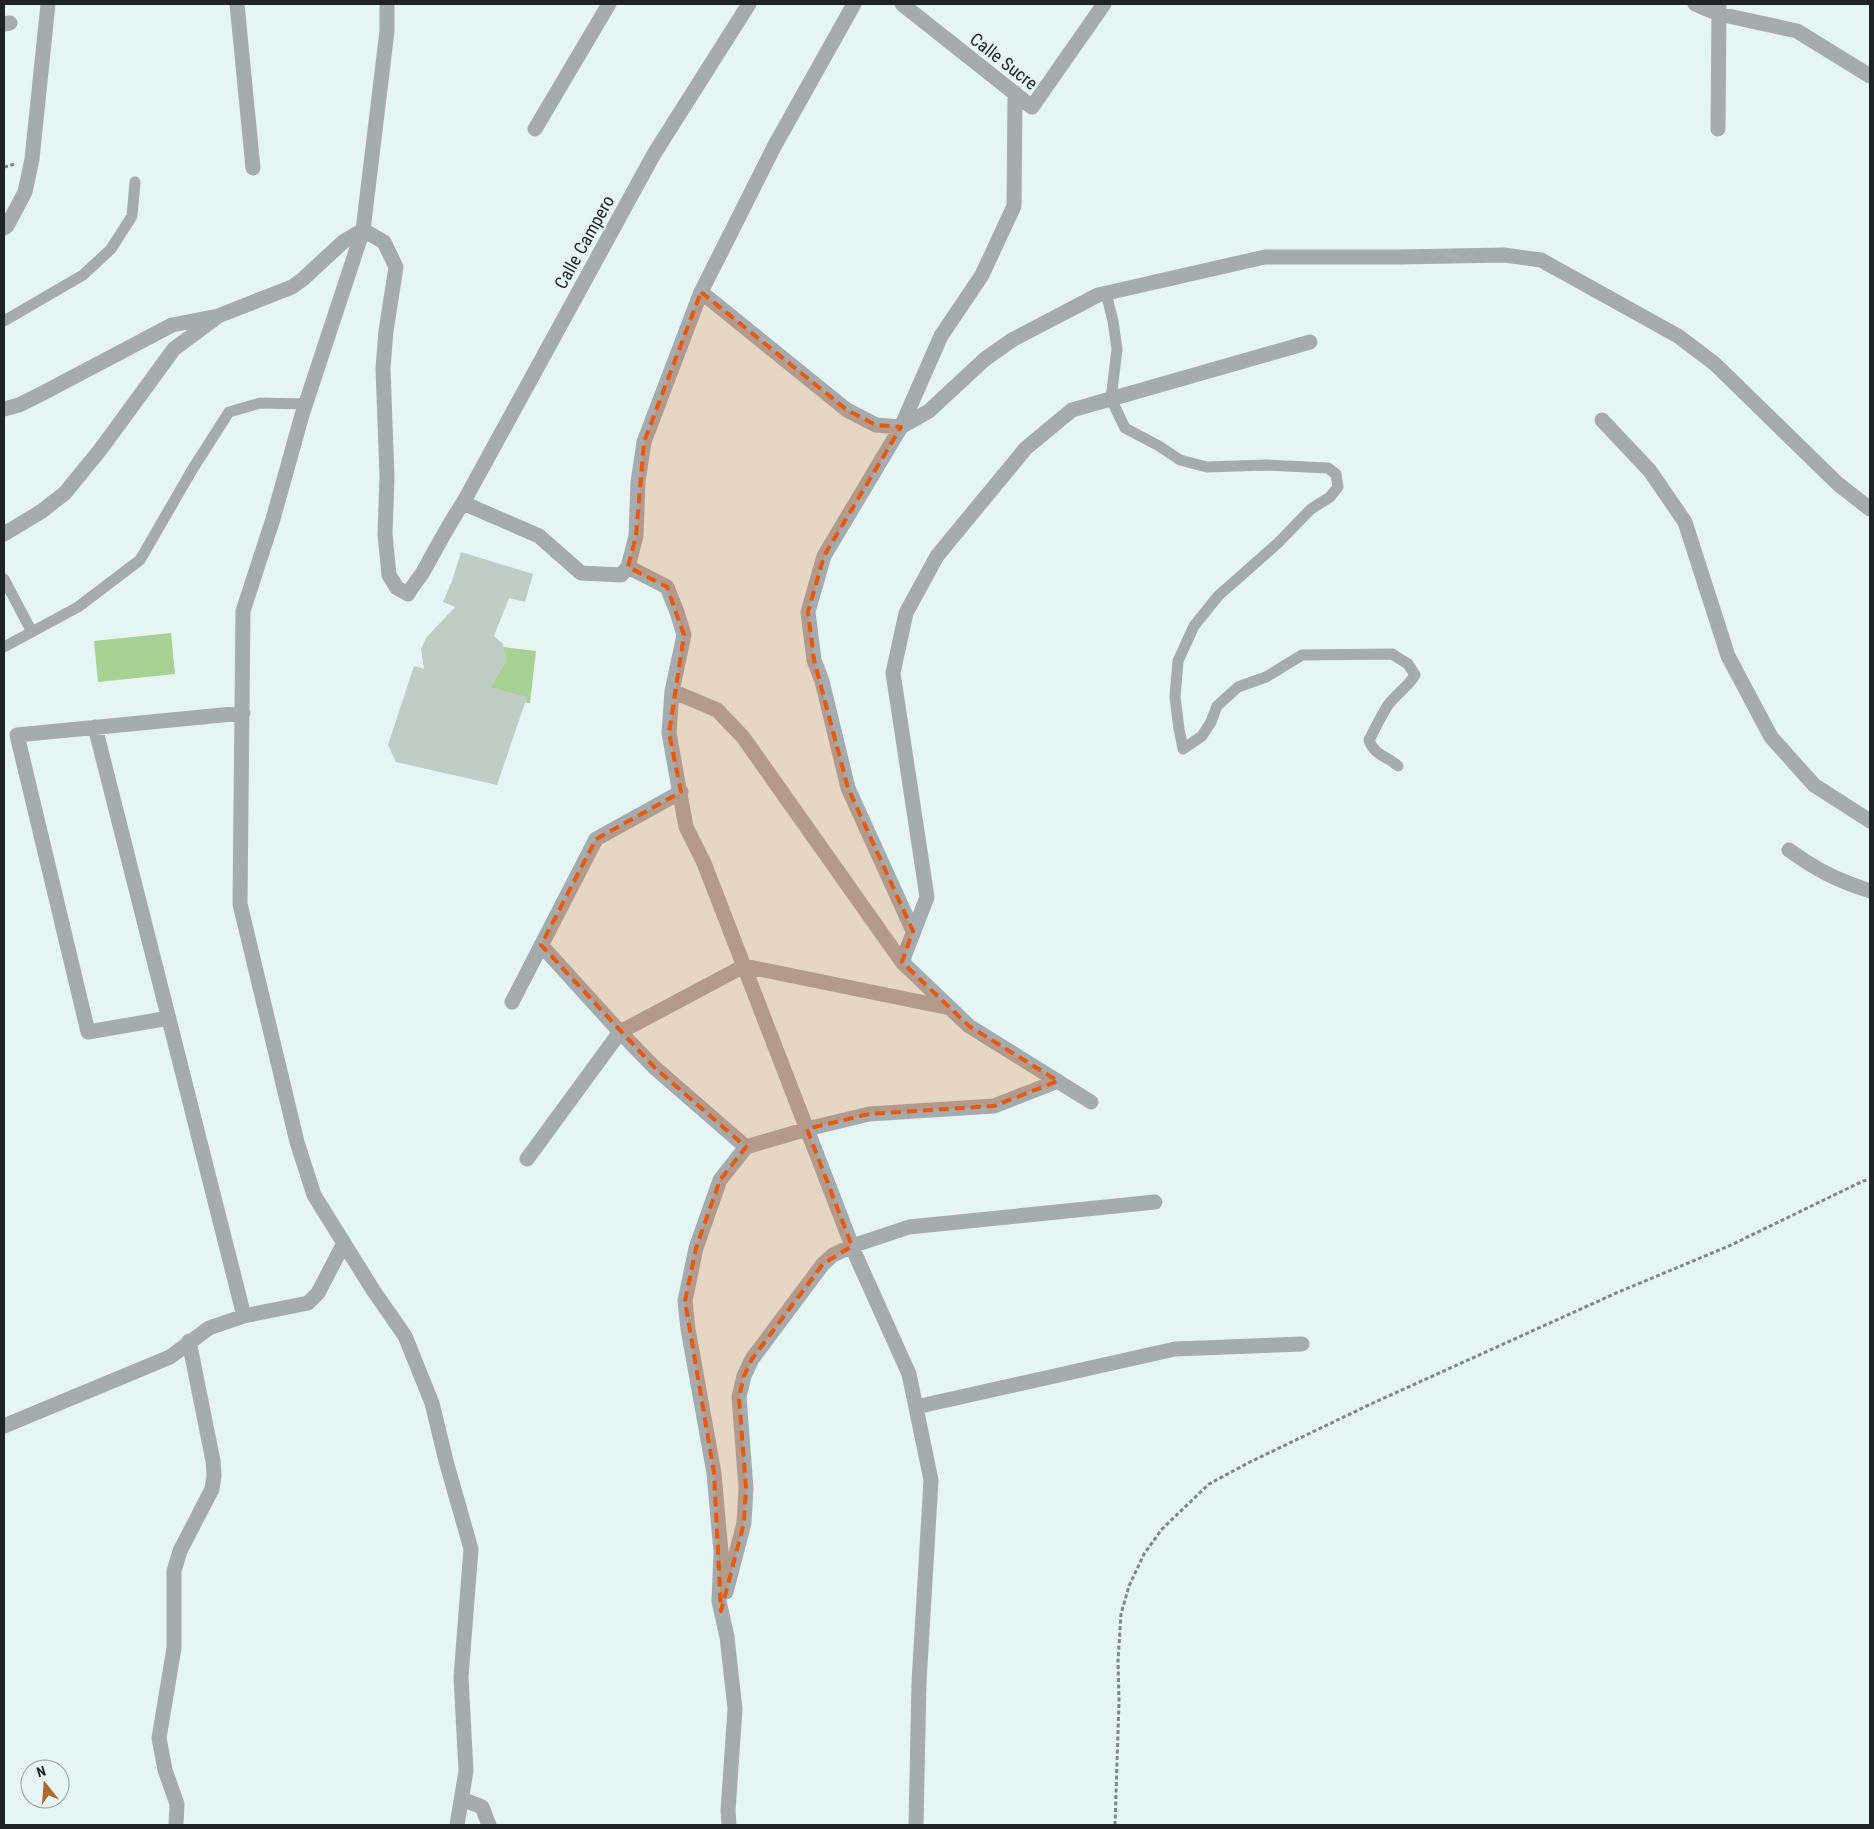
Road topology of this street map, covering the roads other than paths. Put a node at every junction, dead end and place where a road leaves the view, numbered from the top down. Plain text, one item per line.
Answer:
1 (48, 4) edge
2 (237, 4) edge
3 (387, 4) edge
4 (609, 4) edge
5 (749, 4) edge
6 (854, 4) edge
7 (902, 4) edge
8 (1104, 4) edge
9 (1695, 4) edge
10 (1719, 9) edge
11 (1870, 76) edge
12 (1015, 93) junction
13 (535, 129) dead end
14 (1718, 129) dead end
15 (253, 168) dead end
16 (135, 182) dead end
17 (4, 228) edge
18 (363, 230) junction
19 (701, 292) junction
20 (1106, 293) junction
21 (218, 316) junction
22 (4, 321) edge
23 (1310, 342) dead end
24 (1110, 399) junction
25 (306, 404) junction
26 (4, 409) edge
27 (1602, 420) dead end
28 (901, 427) junction
29 (462, 503) junction
30 (1870, 509) edge
31 (4, 534) edge
32 (628, 567) junction
33 (4, 578) edge
34 (32, 632) junction
35 (4, 647) edge
36 (672, 691) junction
37 (242, 713) junction
38 (95, 727) junction
39 (1398, 766) dead end
40 (681, 792) junction
41 (1870, 821) edge
42 (1789, 850) dead end
43 (1870, 891) edge
44 (914, 931) junction
45 (541, 945) junction
46 (902, 962) junction
47 (744, 966) junction
48 (512, 1002) dead end
49 (950, 1008) junction
50 (169, 1018) junction
51 (620, 1032) junction
52 (1058, 1081) junction
53 (1091, 1102) dead end
54 (807, 1129) junction
55 (746, 1147) junction
56 (527, 1159) dead end
57 (1154, 1202) dead end
58 (344, 1243) junction
59 (852, 1246) junction
60 (244, 1316) junction
61 (189, 1341) junction
62 (1302, 1344) dead end
63 (916, 1407) junction
64 (4, 1426) edge
65 (721, 1611) junction
66 (462, 1799) junction
67 (176, 1825) edge
68 (457, 1825) edge
69 (489, 1825) edge
70 (730, 1825) edge
71 (916, 1825) edge

1 - 17 street
2 - 15 street
3 - 18 street
4 - 13 street
5 - 29 street, Calle Campero
6 - 19 street
7 - 12 street, Calle Sucre
8 - 12 street, Calle Sucre
9 - 10 street
10 - 11 street
10 - 14 street
12 - 28 street
16 - 22 lane
18 - 21 street
18 - 25 street
18 - 29 street, Calle Campero
19 - 28 street
19 - 32 street
20 - 24 lane
20 - 28 street
20 - 30 street
21 - 26 street
21 - 31 street
23 - 24 street
24 - 39 lane
24 - 44 street
25 - 34 lane
25 - 37 street
27 - 41 street
28 - 44 street
29 - 32 street
32 - 36 street
33 - 34 lane
34 - 35 lane
36 - 40 street
36 - 46 street
37 - 38 street
37 - 58 street
38 - 50 street
38 - 50 street
40 - 45 street
40 - 47 street
42 - 43 street
44 - 46 street
45 - 48 street
45 - 51 street
46 - 49 street
47 - 49 street
47 - 51 street
47 - 54 street
49 - 52 street
50 - 60 street
51 - 55 street
51 - 56 street
52 - 53 street
52 - 54 street
54 - 55 street
54 - 59 street
55 - 65 street
57 - 59 street
58 - 60 street
58 - 66 street
59 - 63 street
59 - 65 street
60 - 61 street
61 - 64 street
61 - 67 street
62 - 63 street
63 - 71 street
65 - 70 street
66 - 68 street
66 - 69 street

